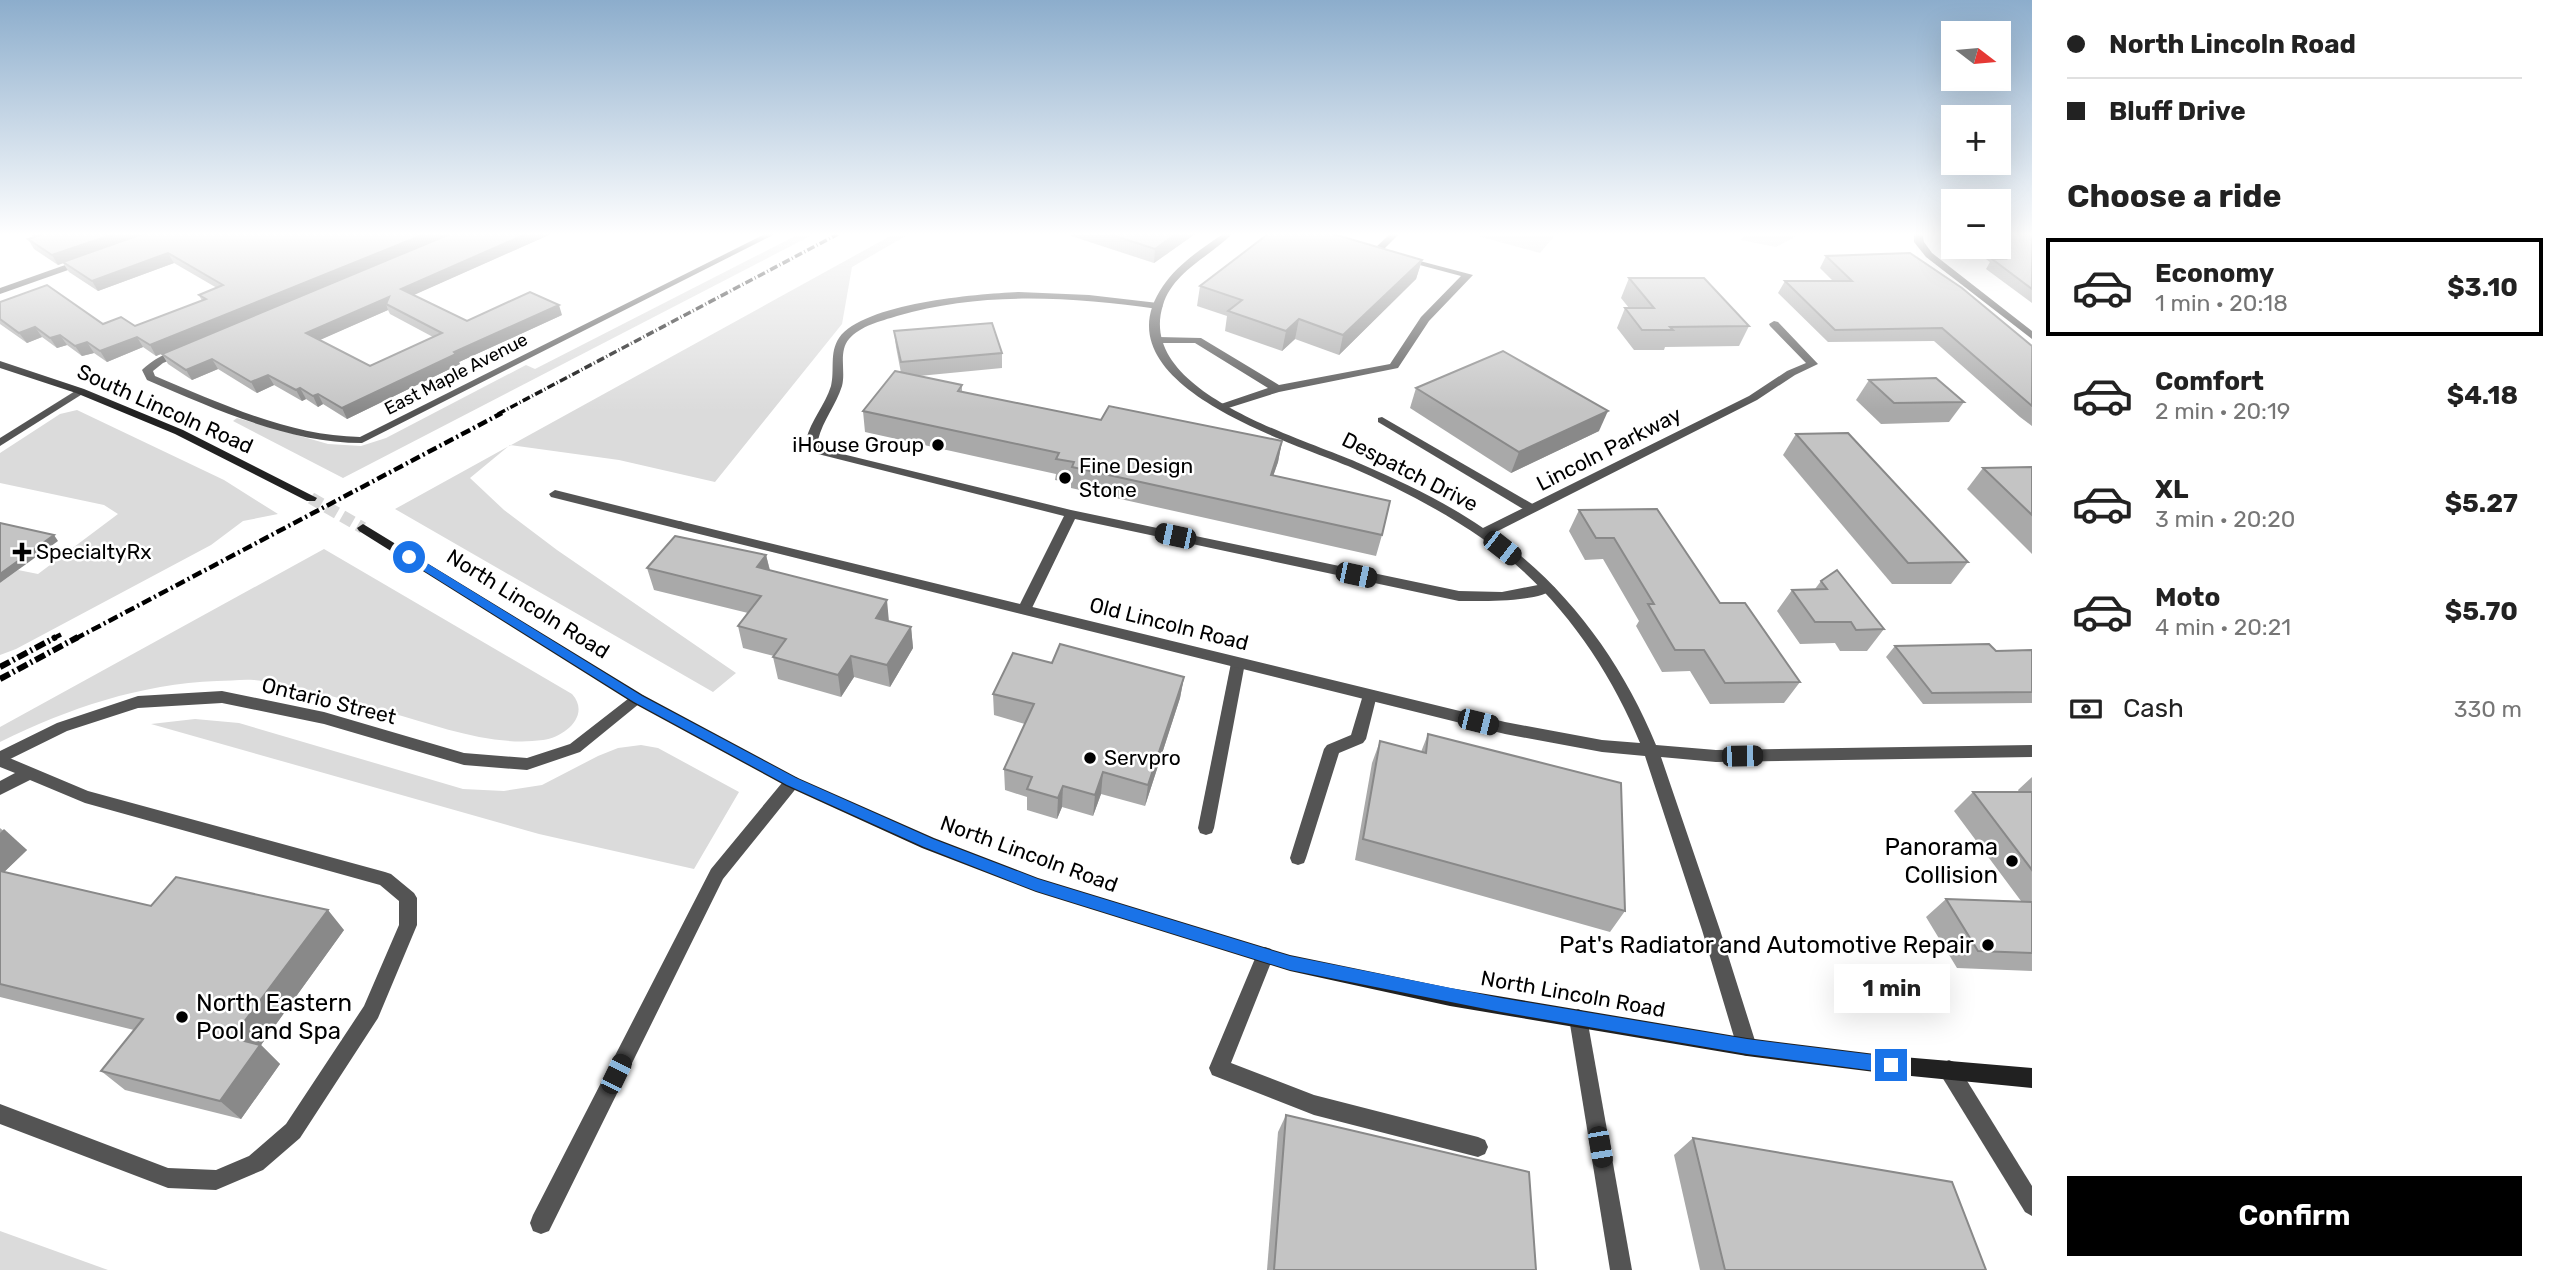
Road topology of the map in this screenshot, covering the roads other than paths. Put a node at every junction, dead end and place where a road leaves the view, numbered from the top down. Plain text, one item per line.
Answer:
1 (654, 293) edge
2 (1163, 293) edge
3 (1450, 293) edge
4 (1978, 293) edge
5 (1158, 306) junction
6 (1774, 324) dead end
7 (2032, 336) edge
8 (1158, 340) junction
9 (197, 345) edge
10 (0, 364) edge
11 (1277, 389) junction
12 (80, 391) junction
13 (1222, 407) junction
14 (1382, 420) dead end
15 (0, 443) edge
16 (555, 494) dead end
17 (311, 498) tunnel mouth
18 (1532, 509) junction
19 (1070, 514) junction
20 (363, 528) tunnel mouth
21 (1483, 533) junction
22 (1548, 588) junction
23 (1024, 610) junction
24 (1238, 663) junction
25 (1370, 695) junction
26 (638, 699) junction
27 (2032, 751) edge
28 (1651, 752) junction
29 (0, 759) edge
30 (29, 773) junction
31 (792, 782) junction
32 (0, 789) edge
33 (1206, 828) dead end
34 (1298, 858) dead end
35 (1265, 955) junction
36 (1578, 1018) junction
37 (1747, 1047) junction
38 (1950, 1070) junction
39 (2032, 1078) edge
40 (0, 1114) edge
41 (1478, 1147) dead end
42 (2032, 1205) edge
43 (541, 1223) dead end
44 (1621, 1270) edge

1 - 9 street, East Maple Avenue
2 - 5 street, Despatch Drive
3 - 11 street
4 - 7 street
5 - 8 street, Despatch Drive
5 - 19 street
6 - 18 street, Lincoln Parkway
8 - 11 street
8 - 13 street, Despatch Drive
10 - 12 street, South Lincoln Road
11 - 13 street
12 - 15 street
12 - 17 street, South Lincoln Road
13 - 21 street, Despatch Drive
14 - 18 street
16 - 23 street, Old Lincoln Road
18 - 21 street, Lincoln Parkway
19 - 22 street
19 - 23 street
20 - 26 street, North Lincoln Road
21 - 22 street, Despatch Drive
22 - 28 street, Despatch Drive
23 - 24 street, Old Lincoln Road
24 - 25 street, Old Lincoln Road
24 - 33 street
25 - 28 street, Old Lincoln Road
25 - 34 street
26 - 29 street, Ontario Street
26 - 31 street, North Lincoln Road
27 - 28 street
28 - 37 street, Despatch Drive
29 - 30 street
30 - 32 street
30 - 40 street
31 - 35 street, North Lincoln Road
31 - 43 street
35 - 36 street, North Lincoln Road
35 - 41 street
36 - 37 street, North Lincoln Road
36 - 44 street
37 - 38 street, North Lincoln Road
38 - 39 street, North Lincoln Road
38 - 42 street

